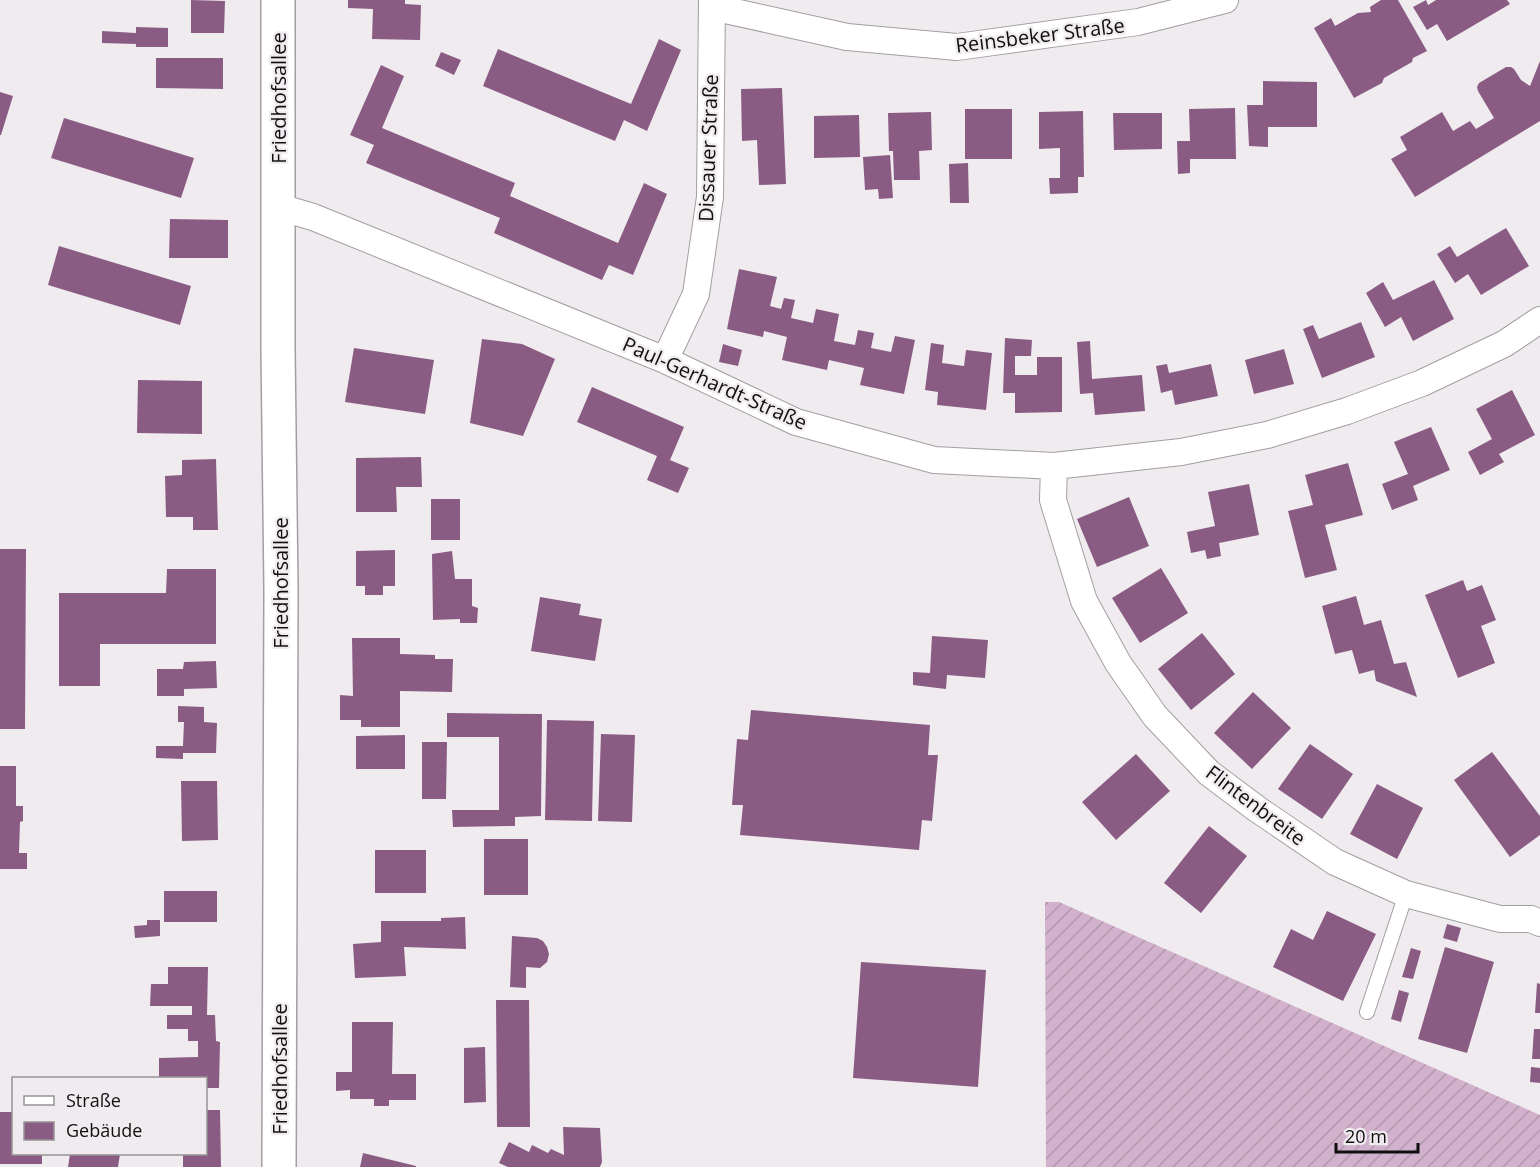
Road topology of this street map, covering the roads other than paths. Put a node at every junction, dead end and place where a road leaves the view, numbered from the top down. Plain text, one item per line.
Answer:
1 (278, 0) edge
2 (1225, 0) edge
3 (712, 4) edge
4 (1139, 11) edge
5 (279, 207) junction
6 (1540, 320) edge
7 (665, 360) junction
8 (1054, 466) junction
9 (1406, 894) junction
10 (1537, 917) edge
11 (1367, 1012) dead end
12 (279, 1167) edge

1 - 5 street, Friedhofsallee
2 - 4 street, Reinsbeker Straße
3 - 4 street, Reinsbeker Straße
3 - 7 street, Dissauer Straße
5 - 7 street, Paul-Gerhardt-Straße
5 - 12 street, Friedhofsallee
6 - 8 street, Paul-Gerhardt-Straße
7 - 8 street, Paul-Gerhardt-Straße
8 - 9 street, Flintenbreite
9 - 10 street, Flintenbreite
9 - 11 lane

